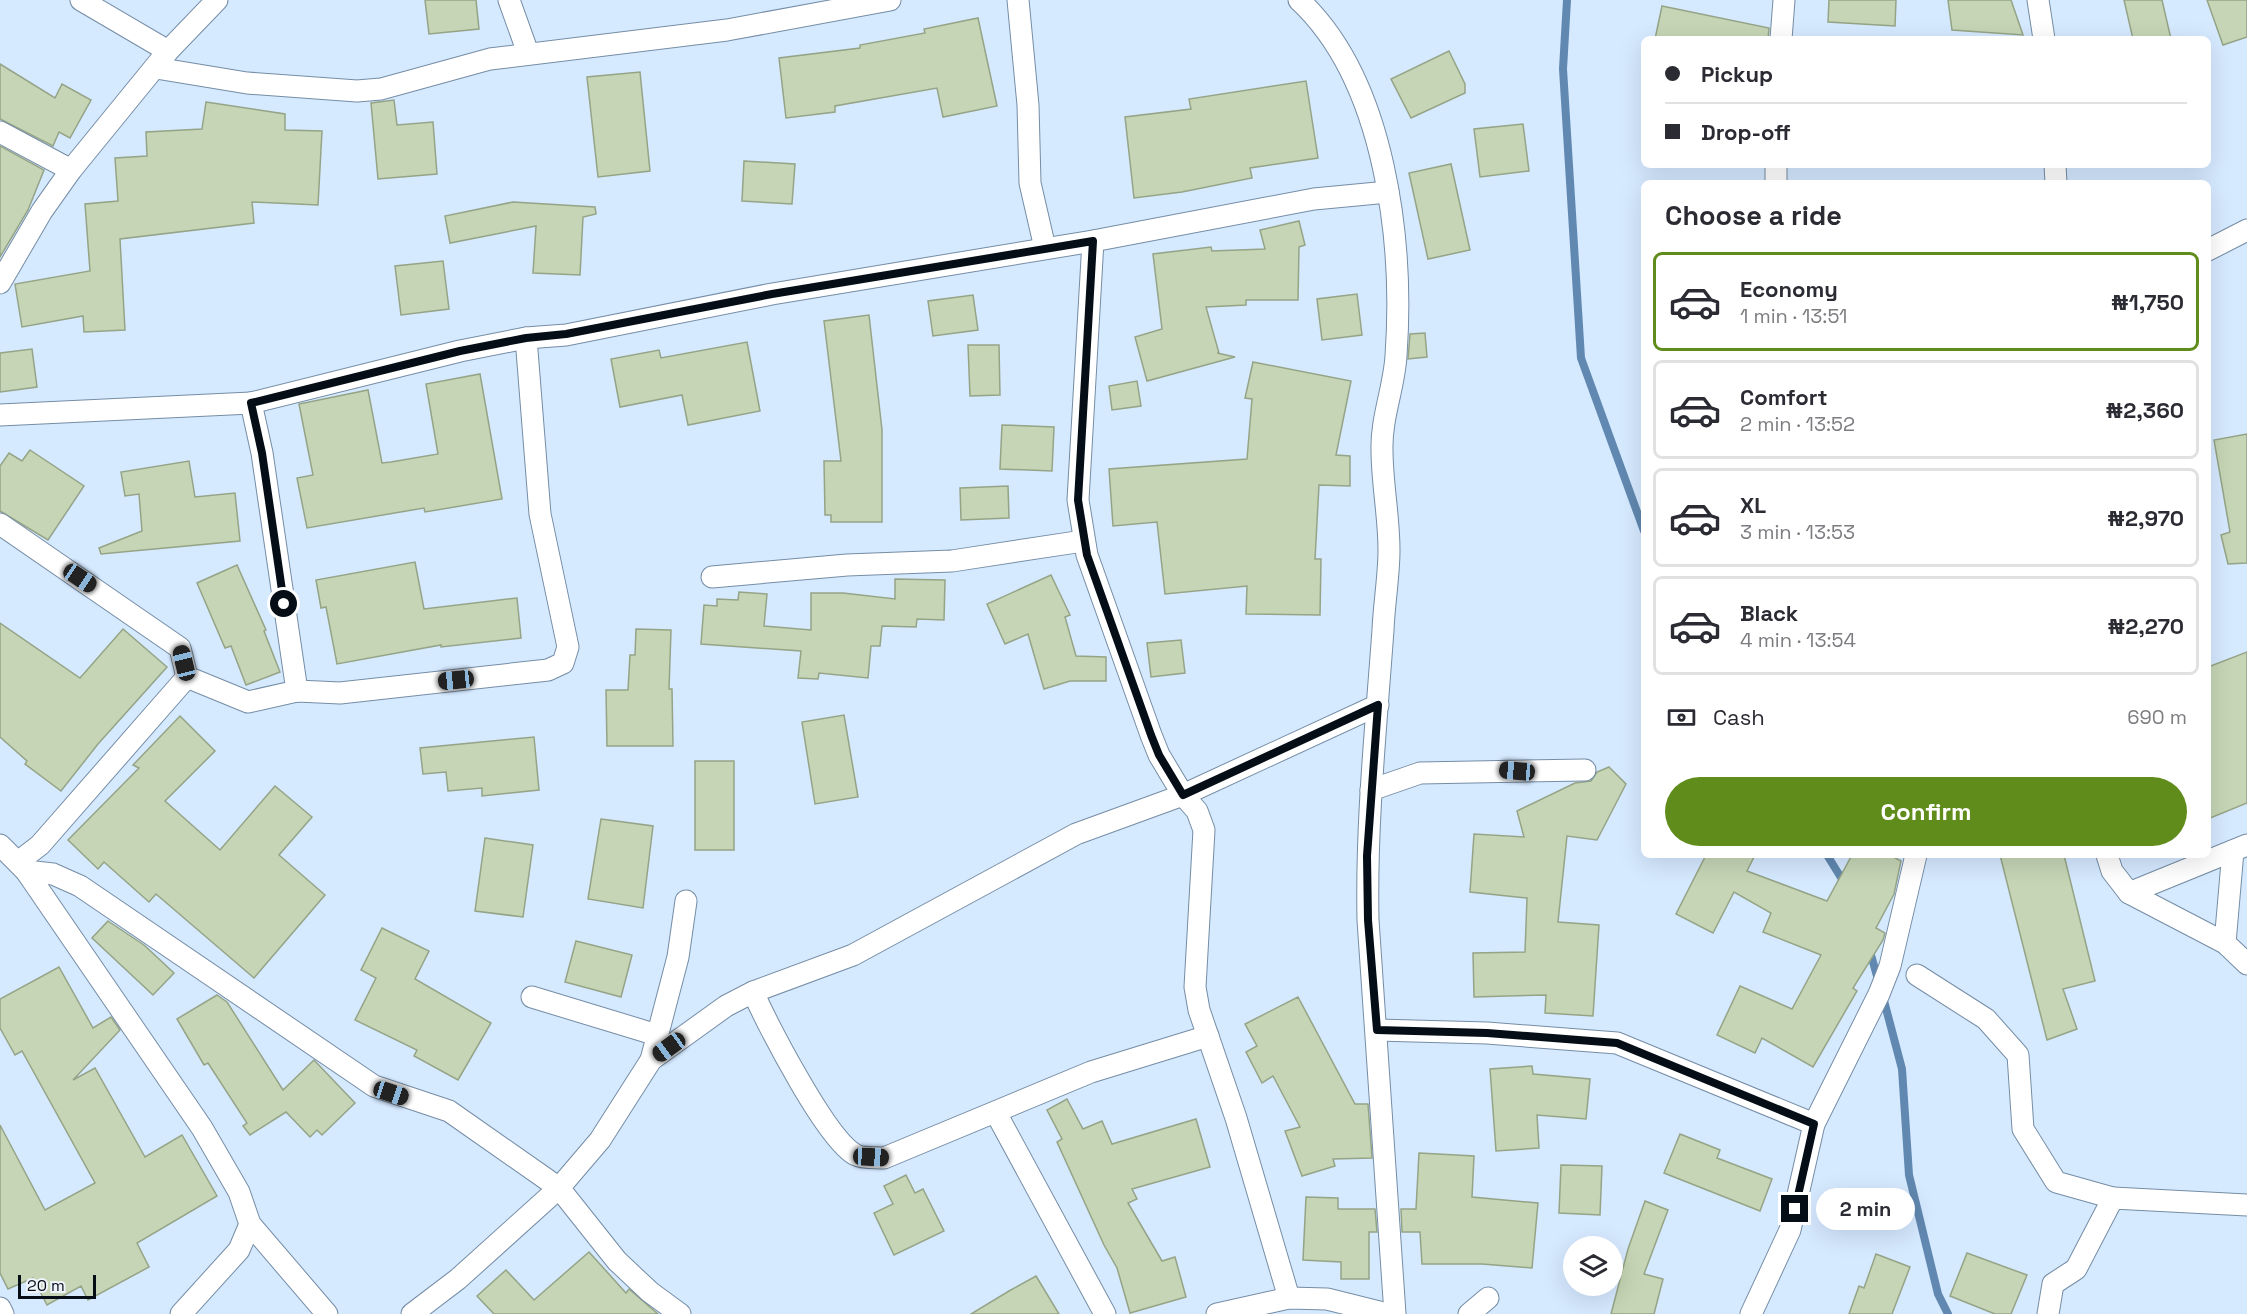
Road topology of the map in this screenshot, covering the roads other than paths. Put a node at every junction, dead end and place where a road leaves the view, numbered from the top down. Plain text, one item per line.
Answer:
1 (81, 0) edge
2 (217, 0) edge
3 (509, 0) edge
4 (890, 0) edge
5 (1017, 0) edge
6 (1299, 0) edge
7 (1784, 0) edge
8 (2038, 0) edge
9 (1781, 36) edge
10 (2044, 36) edge
11 (528, 53) junction
12 (162, 59) junction
13 (0, 132) edge
14 (70, 170) junction
15 (1388, 192) junction
16 (2247, 230) edge
17 (1093, 241) junction
18 (1045, 248) junction
19 (2211, 248) edge
20 (0, 283) edge
21 (526, 338) junction
22 (251, 403) junction
23 (0, 415) edge
24 (0, 524) edge
25 (1083, 542) junction
26 (712, 577) dead end
27 (188, 677) junction
28 (297, 691) junction
29 (1378, 705) junction
30 (1585, 770) dead end
31 (1371, 790) junction
32 (1183, 795) junction
33 (0, 845) edge
34 (2240, 848) edge
35 (1915, 858) edge
36 (2108, 858) edge
37 (22, 867) junction
38 (2129, 893) junction
39 (686, 901) dead end
40 (2225, 943) junction
41 (2247, 964) edge
42 (1917, 975) dead end
43 (753, 992) junction
44 (532, 997) dead end
45 (1377, 1030) junction
46 (657, 1035) junction
47 (1208, 1036) junction
48 (651, 1060) junction
49 (996, 1113) junction
50 (1814, 1124) junction
51 (560, 1188) junction
52 (2113, 1198) junction
53 (2247, 1204) edge
54 (250, 1224) junction
55 (1289, 1298) junction
56 (1488, 1298) dead end
57 (0, 1308) edge
58 (3, 1314) edge
59 (182, 1314) edge
60 (327, 1314) edge
61 (412, 1314) edge
62 (680, 1314) edge
63 (1105, 1314) edge
64 (1217, 1314) edge
65 (1387, 1314) edge
66 (1395, 1314) edge
67 (1469, 1314) edge
68 (1751, 1314) edge
69 (2048, 1314) edge

1 - 12 street
2 - 12 street
3 - 11 street
4 - 11 street
5 - 18 street
6 - 15 street
7 - 9 street
8 - 10 street
11 - 12 street
12 - 14 street
13 - 14 street
14 - 20 street
15 - 17 street
15 - 29 street
16 - 19 street
17 - 18 street
17 - 25 street
18 - 21 street
21 - 22 street
21 - 28 street
22 - 23 street
22 - 28 street
24 - 27 street
25 - 26 street
25 - 32 street
27 - 28 street
27 - 37 street
29 - 31 street
29 - 32 street
30 - 31 street
31 - 45 street
32 - 43 street
32 - 47 street
33 - 37 street
34 - 38 street
34 - 40 street
35 - 50 street
36 - 38 street
37 - 51 street
37 - 54 street
38 - 40 street
39 - 46 street
40 - 41 street
42 - 52 street
43 - 48 street
43 - 49 street
44 - 46 street
45 - 50 street
45 - 66 street
46 - 48 street
47 - 49 street
47 - 55 street
48 - 51 street
49 - 63 street
50 - 68 street
51 - 61 street
51 - 62 street
52 - 53 street
52 - 69 street
54 - 59 street
54 - 60 street
55 - 64 street
55 - 65 street
56 - 67 street
57 - 58 street

